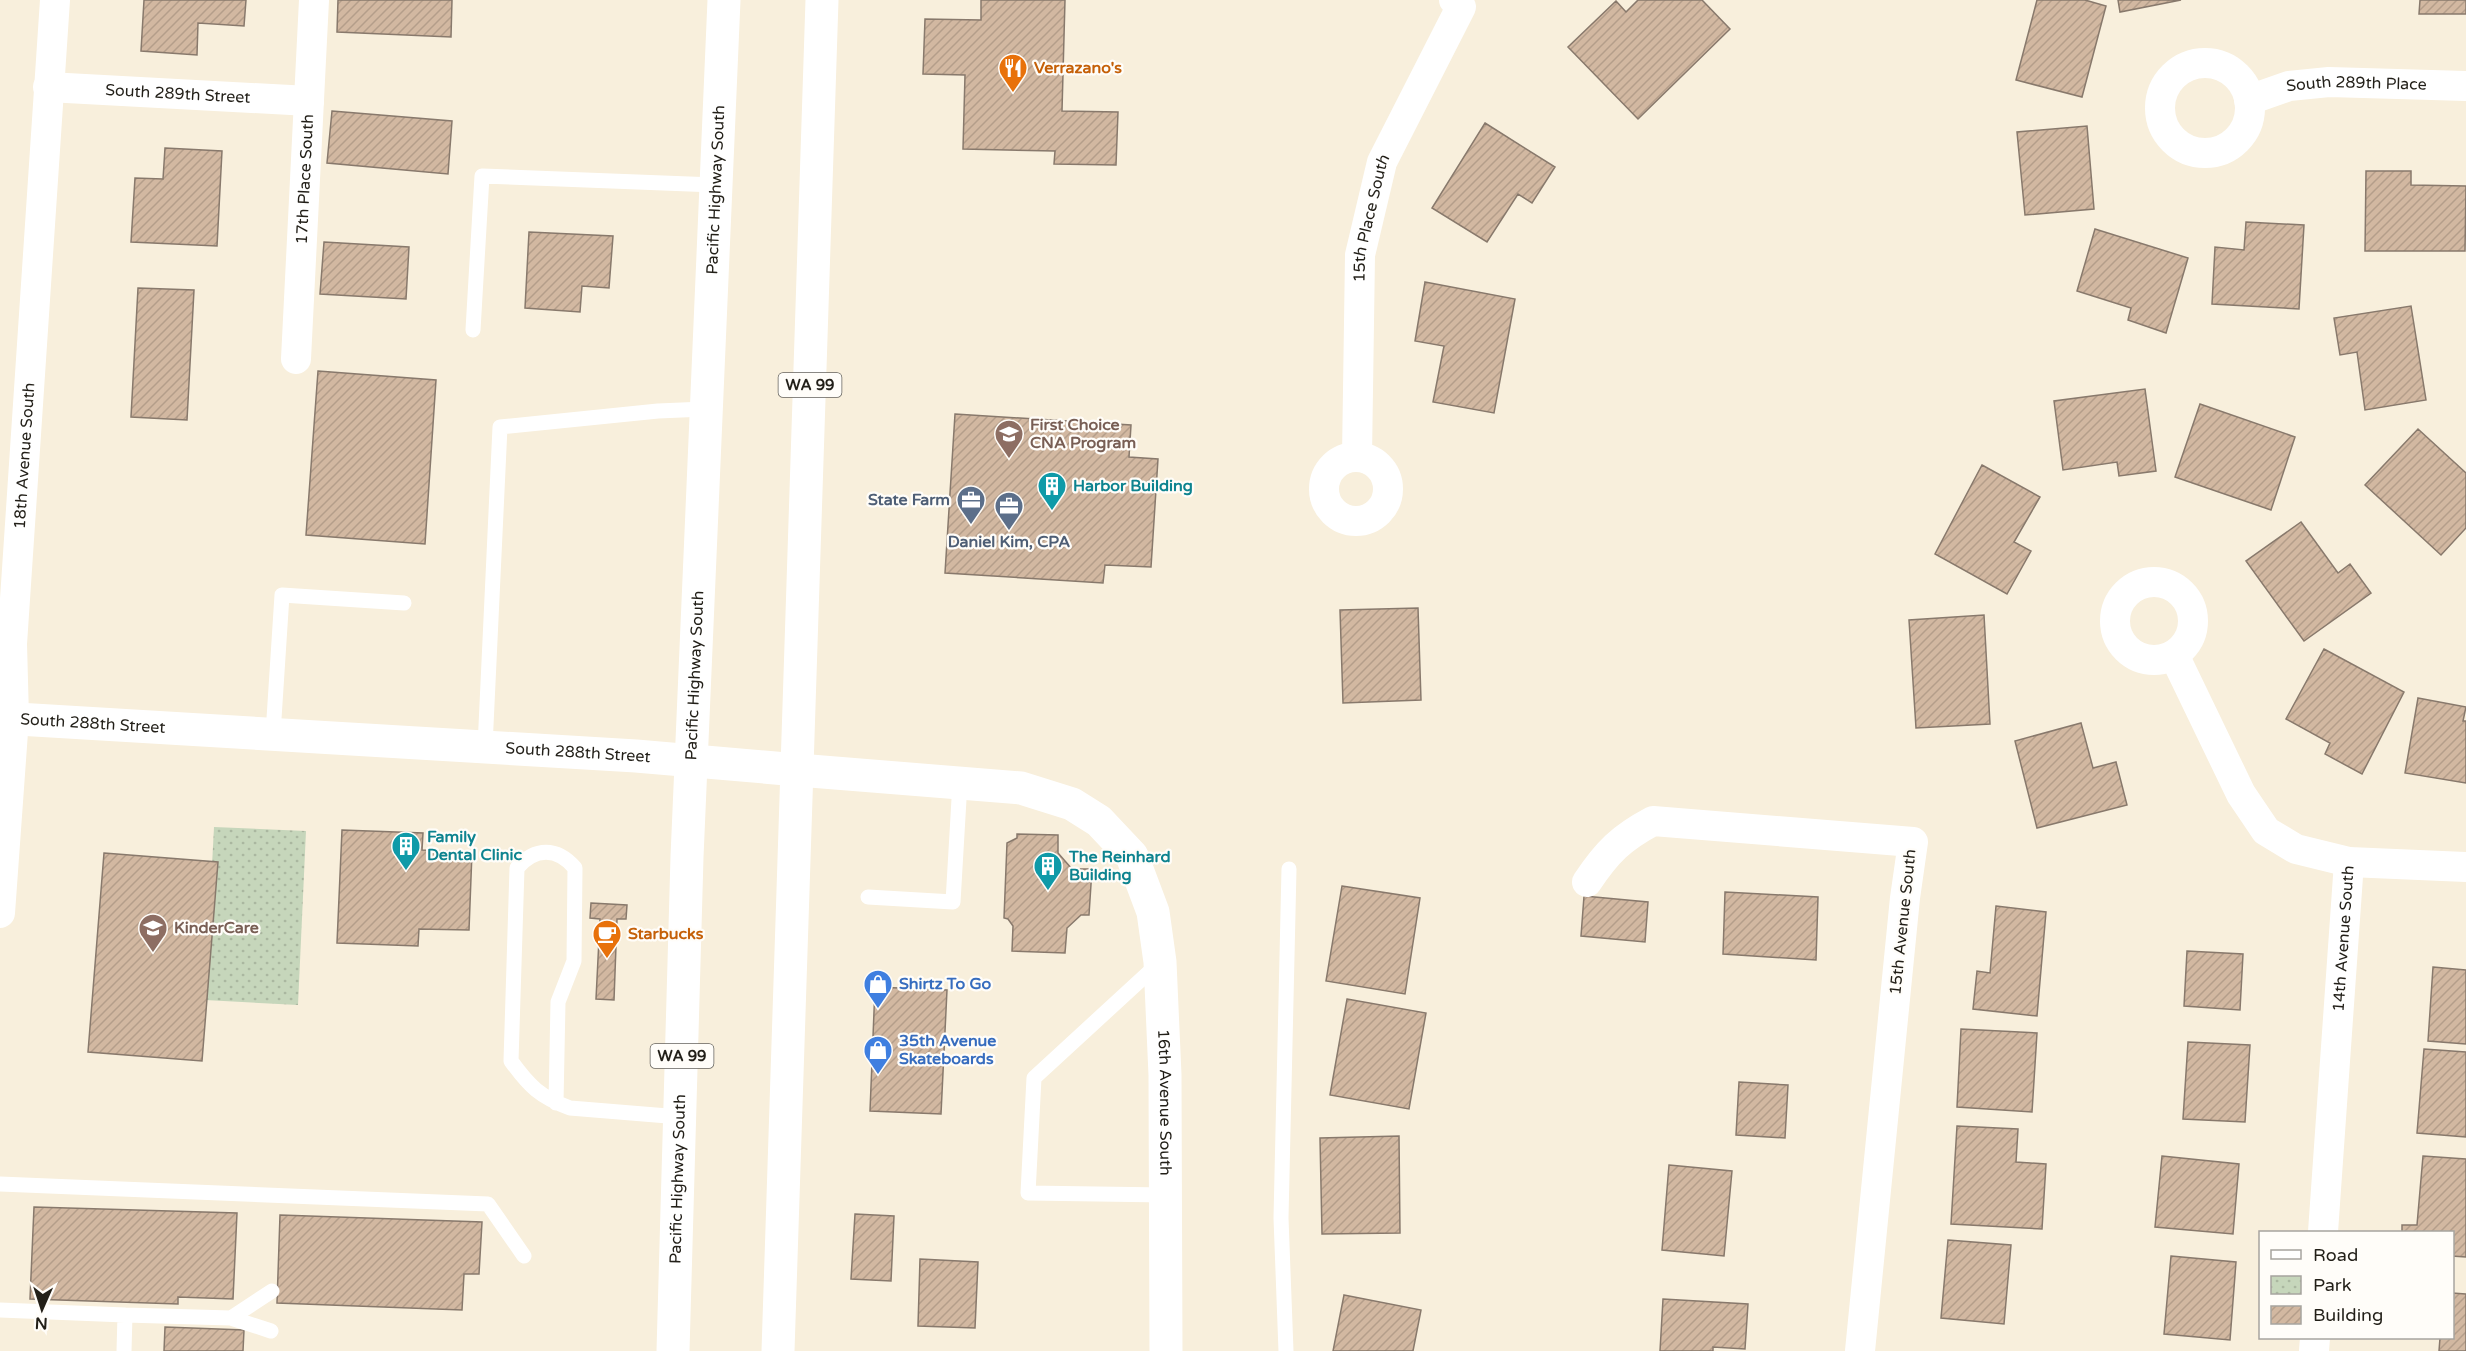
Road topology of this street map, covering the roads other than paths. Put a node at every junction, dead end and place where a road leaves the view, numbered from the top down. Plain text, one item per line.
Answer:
1 (55, 0) edge
2 (314, 0) edge
3 (724, 0) edge
4 (822, 0) edge
5 (1462, 2) edge
6 (2466, 86) edge
7 (48, 87) junction
8 (2249, 100) dead end
9 (309, 101) junction
10 (715, 185) junction
11 (473, 330) dead end
12 (296, 359) dead end
13 (705, 410) junction
14 (1357, 457) dead end
15 (404, 603) dead end
16 (2174, 655) dead end
17 (7, 718) edge
18 (273, 734) junction
19 (485, 747) junction
20 (691, 760) junction
21 (798, 770) junction
22 (960, 782) junction
23 (1132, 856) joint
24 (2349, 862) junction
25 (2466, 867) edge
26 (1289, 869) dead end
27 (1587, 882) dead end
28 (868, 897) dead end
29 (0, 913) edge
30 (1160, 962) junction
31 (556, 1103) junction
32 (680, 1118) junction
33 (0, 1184) edge
34 (1166, 1195) junction
35 (2323, 1231) edge
36 (524, 1256) dead end
37 (272, 1291) dead end
38 (0, 1310) edge
39 (125, 1315) junction
40 (231, 1318) junction
41 (271, 1331) dead end
42 (124, 1351) edge
43 (673, 1351) edge
44 (778, 1351) edge
45 (1166, 1351) edge
46 (1286, 1351) edge
47 (1860, 1351) edge

1 - 7 street, 18th Avenue South
2 - 9 street, 17th Place South
3 - 10 main road, Pacific Highway South / WA 99
4 - 21 main road, WA 99
5 - 14 street, 15th Place South
6 - 8 street, South 289th Place
7 - 9 street, South 289th Street
7 - 17 street, 18th Avenue South
9 - 12 street, 17th Place South
10 - 11 lane
10 - 13 main road, Pacific Highway South / WA 99
13 - 19 lane
13 - 20 main road, Pacific Highway South / WA 99
15 - 18 lane
16 - 24 street, 14th Avenue South
17 - 18 main road, South 288th Street
17 - 29 street, 18th Avenue South
18 - 19 main road, South 288th Street
19 - 20 main road, South 288th Street
20 - 21 main road, South 288th Street
20 - 32 main road, Pacific Highway South / WA 99
21 - 22 main road, South 288th Street
21 - 44 main road, WA 99
22 - 23 main road, South 288th Street
22 - 28 lane
23 - 30 main road, 16th Avenue South
24 - 25 street
24 - 35 street, 14th Avenue South
26 - 46 lane
27 - 47 street, 15th Avenue South
30 - 34 main road, 16th Avenue South
30 - 34 lane
31 - 31 lane
31 - 32 lane
32 - 43 main road, Pacific Highway South / WA 99
33 - 36 lane
34 - 45 main road, 16th Avenue South
37 - 40 lane
38 - 39 lane
39 - 40 lane
39 - 42 lane
40 - 41 lane

